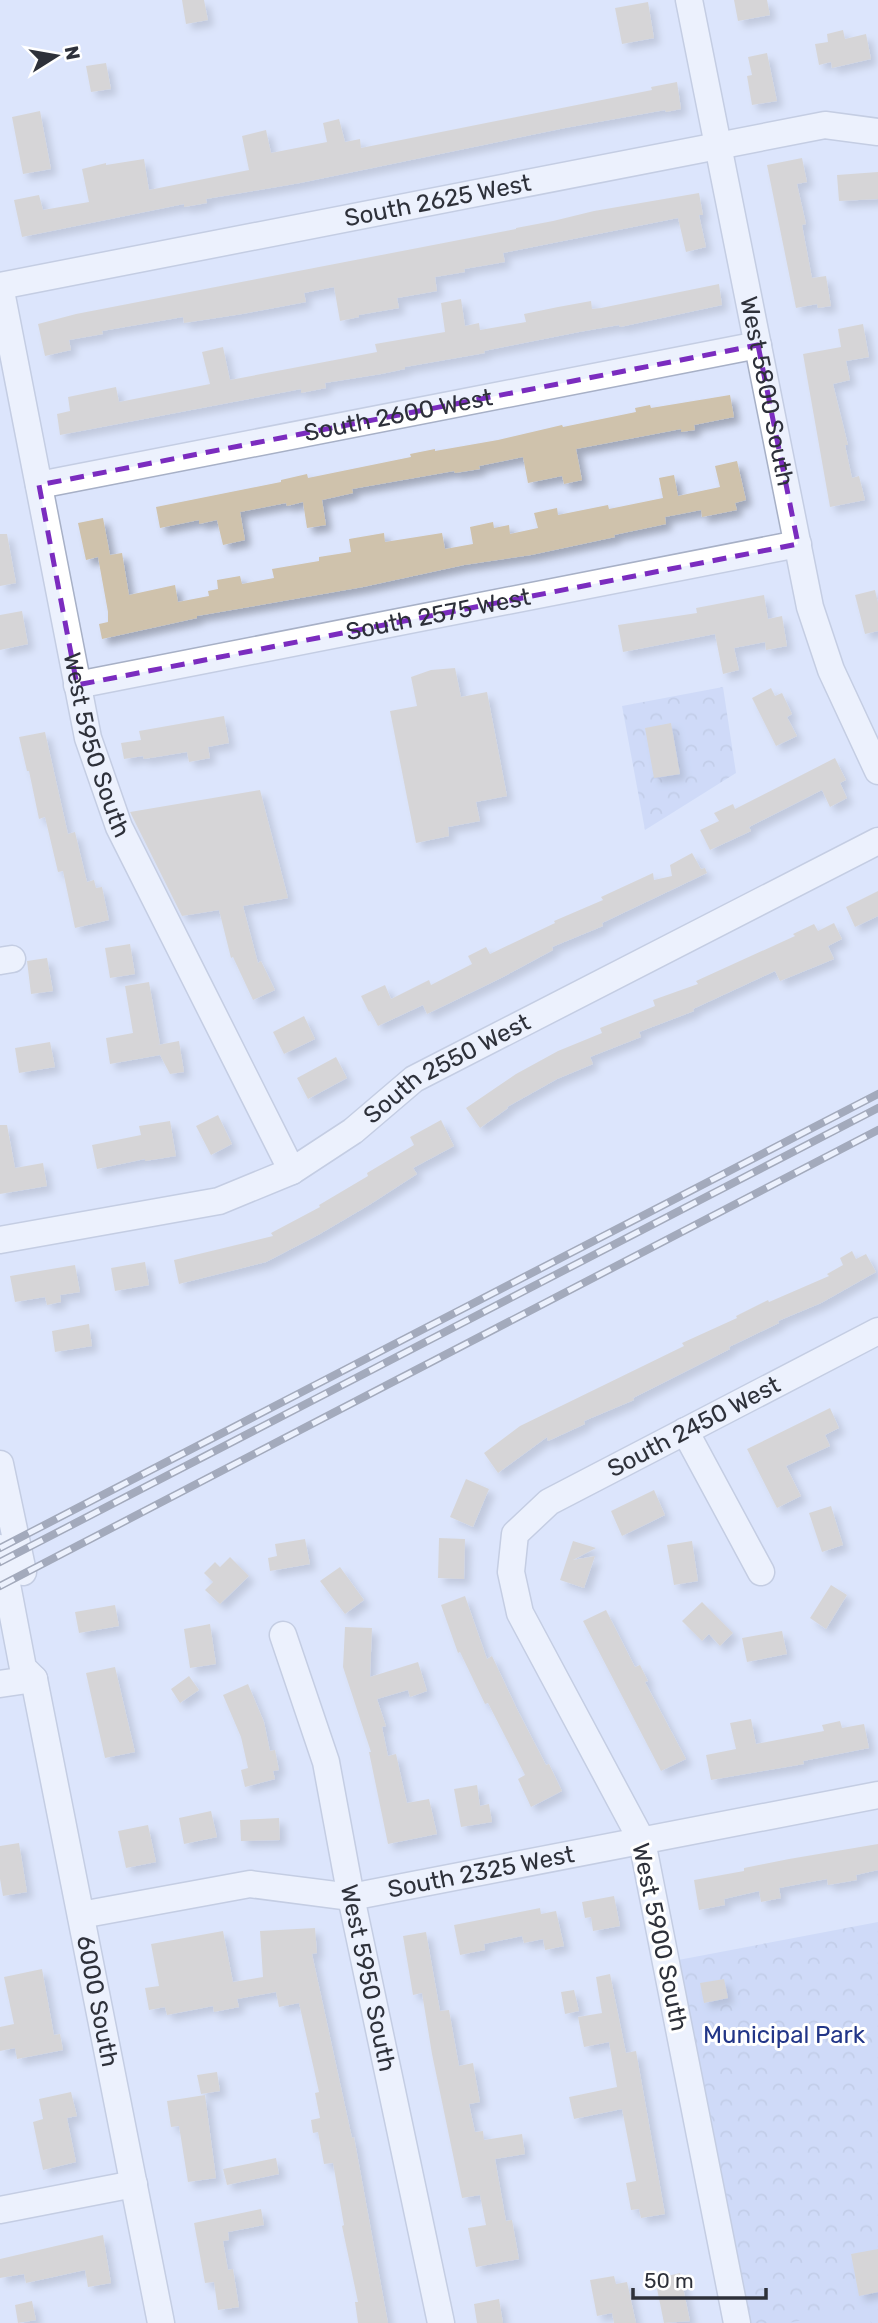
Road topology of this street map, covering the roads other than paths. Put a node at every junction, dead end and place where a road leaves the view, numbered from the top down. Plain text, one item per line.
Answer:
1 (690, 0) edge
2 (878, 132) edge
3 (718, 146) junction
4 (0, 286) edge
5 (758, 345) junction
6 (9, 380) edge
7 (39, 485) junction
8 (798, 544) junction
9 (77, 685) junction
10 (878, 771) edge
11 (878, 841) edge
12 (292, 1171) junction
13 (0, 1240) edge
14 (878, 1331) edge
15 (685, 1431) junction
16 (0, 1464) edge
17 (516, 1534) joint
18 (8, 1544) edge
19 (761, 1572) dead end
20 (284, 1635) dead end
21 (34, 1679) junction
22 (0, 1684) edge
23 (878, 1795) edge
24 (642, 1841) junction
25 (351, 1897) junction
26 (81, 1916) junction
27 (134, 2183) junction
28 (0, 2210) edge
29 (161, 2323) edge
30 (441, 2323) edge
31 (737, 2323) edge

1 - 3 street, West 5800 South
2 - 3 street, South 2625 West
3 - 4 street, South 2625 West
3 - 5 street, West 5800 South
4 - 6 street, West 5950 South
5 - 7 street, South 2600 West
5 - 8 street, West 5800 South
6 - 7 street, West 5950 South
7 - 9 street, West 5950 South
8 - 9 street, South 2575 West
8 - 10 street, West 5800 South
9 - 12 street, West 5950 South
11 - 12 street, South 2550 West
12 - 13 street, South 2550 West
14 - 15 street, South 2450 West
15 - 17 street, South 2450 West
15 - 19 street
16 - 18 street, 6000 South
17 - 24 street, West 5900 South
18 - 21 street, 6000 South
20 - 25 street, West 5950 South
21 - 22 street
21 - 26 street, 6000 South
23 - 24 street, South 2325 West
24 - 25 street, South 2325 West
24 - 31 street, West 5900 South
25 - 26 street, South 2325 West
25 - 30 street, West 5950 South
26 - 27 street, 6000 South
27 - 28 street
27 - 29 street, 6000 South

